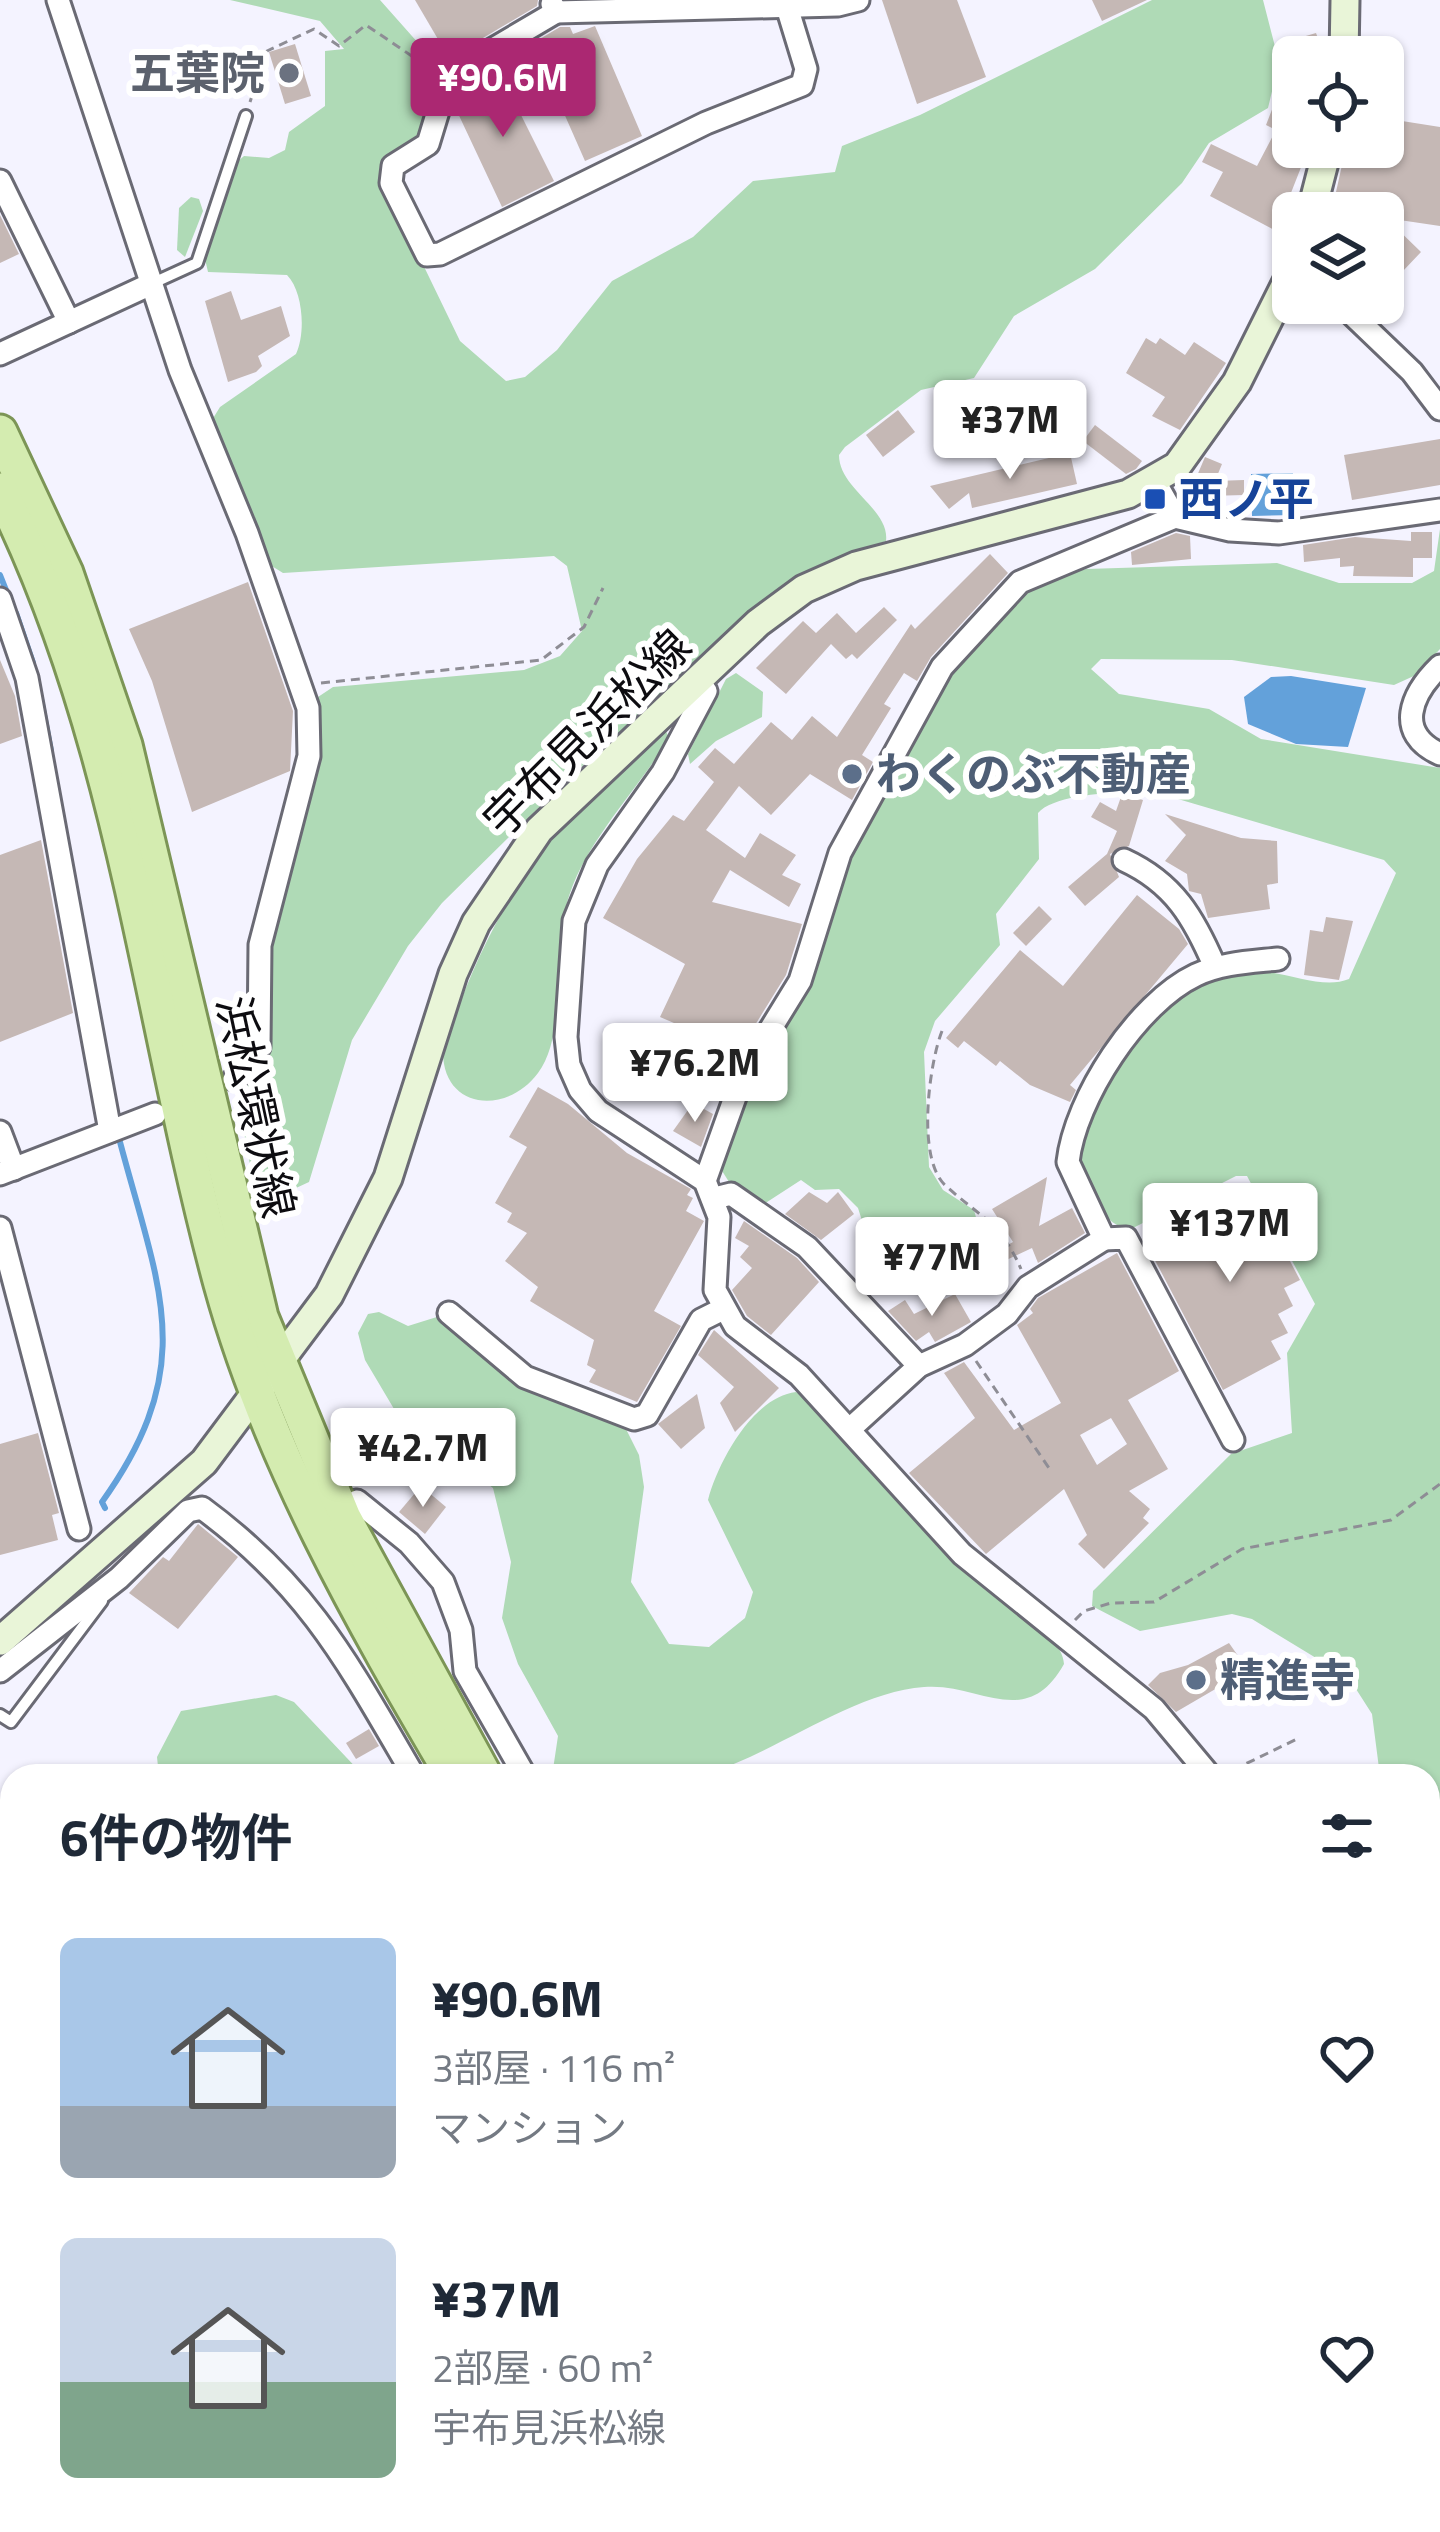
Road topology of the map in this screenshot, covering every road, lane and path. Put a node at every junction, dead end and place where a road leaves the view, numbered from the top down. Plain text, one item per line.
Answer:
1 (58, 0) edge
2 (858, 0) edge
3 (1345, 0) edge
4 (553, 6) edge
5 (787, 7) junction
6 (1344, 36) edge
7 (412, 56) dead end
8 (265, 78) dead end
9 (257, 80) junction
10 (246, 116) joint
11 (0, 181) edge
12 (151, 284) junction
13 (1272, 310) edge
14 (69, 322) junction
15 (1362, 324) edge
16 (0, 354) edge
17 (1440, 409) edge
18 (0, 432) edge
19 (1155, 482) junction
20 (0, 490) edge
21 (1440, 510) edge
22 (1175, 517) junction
23 (603, 589) dead end
24 (0, 599) edge
25 (1440, 666) edge
26 (696, 680) junction
27 (302, 685) junction
28 (1440, 754) edge
29 (1124, 860) dead end
30 (1278, 958) dead end
31 (1215, 967) junction
32 (942, 1031) dead end
33 (234, 1079) dead end
34 (154, 1114) dead end
35 (110, 1131) junction
36 (0, 1132) edge
37 (7, 1172) edge
38 (710, 1189) junction
39 (0, 1228) edge
40 (1104, 1239) junction
41 (1028, 1287) junction
42 (722, 1310) junction
43 (448, 1313) dead end
44 (965, 1345) junction
45 (279, 1364) junction
46 (919, 1366) junction
47 (259, 1392) junction
48 (850, 1429) junction
49 (1233, 1440) dead end
50 (1051, 1472) dead end
51 (1440, 1484) edge
52 (357, 1501) dead end
53 (79, 1529) dead end
54 (119, 1578) junction
55 (1062, 1633) junction
56 (0, 1641) edge
57 (0, 1671) edge
58 (436, 1687) junction
59 (0, 1715) edge
60 (378, 1718) junction
61 (1297, 1739) dead end
62 (407, 1764) edge
63 (451, 1764) edge
64 (478, 1764) edge
65 (513, 1764) edge
66 (1200, 1764) edge
67 (1246, 1764) edge

1 - 12 street
2 - 5 street
3 - 6 main road
4 - 5 street
4 - 5 street
7 - 9 path
8 - 9 path
9 - 10 path
10 - 12 lane
11 - 14 street
12 - 14 street
12 - 27 street
13 - 19 main road, 宇布見浜松線
14 - 16 street
15 - 17 street
18 - 45 main road, 浜松環状線
19 - 22 street
19 - 26 main road, 宇布見浜松線
20 - 47 main road, 浜松環状線
21 - 22 street
22 - 38 street
23 - 27 path
24 - 35 street
25 - 28 street
26 - 38 street
26 - 45 main road, 宇布見浜松線
27 - 33 street
29 - 31 street
30 - 31 street
31 - 40 street
32 - 41 path
34 - 35 street
35 - 37 street
36 - 37 street
38 - 42 street
38 - 46 street
39 - 53 street
40 - 41 street
40 - 49 street
41 - 44 street
42 - 43 street
42 - 48 street
44 - 46 street
44 - 50 path
45 - 47 main road, 宇布見浜松線
45 - 58 main road, 浜松環状線
46 - 48 street
47 - 56 main road, 宇布見浜松線
47 - 58 main road, 浜松環状線
48 - 55 street
51 - 55 path
52 - 58 street
54 - 57 street
54 - 59 lane
54 - 60 street
55 - 66 street
58 - 60 street
58 - 63 main road, 浜松環状線
58 - 64 main road, 浜松環状線
58 - 65 street
60 - 62 street
61 - 67 path

